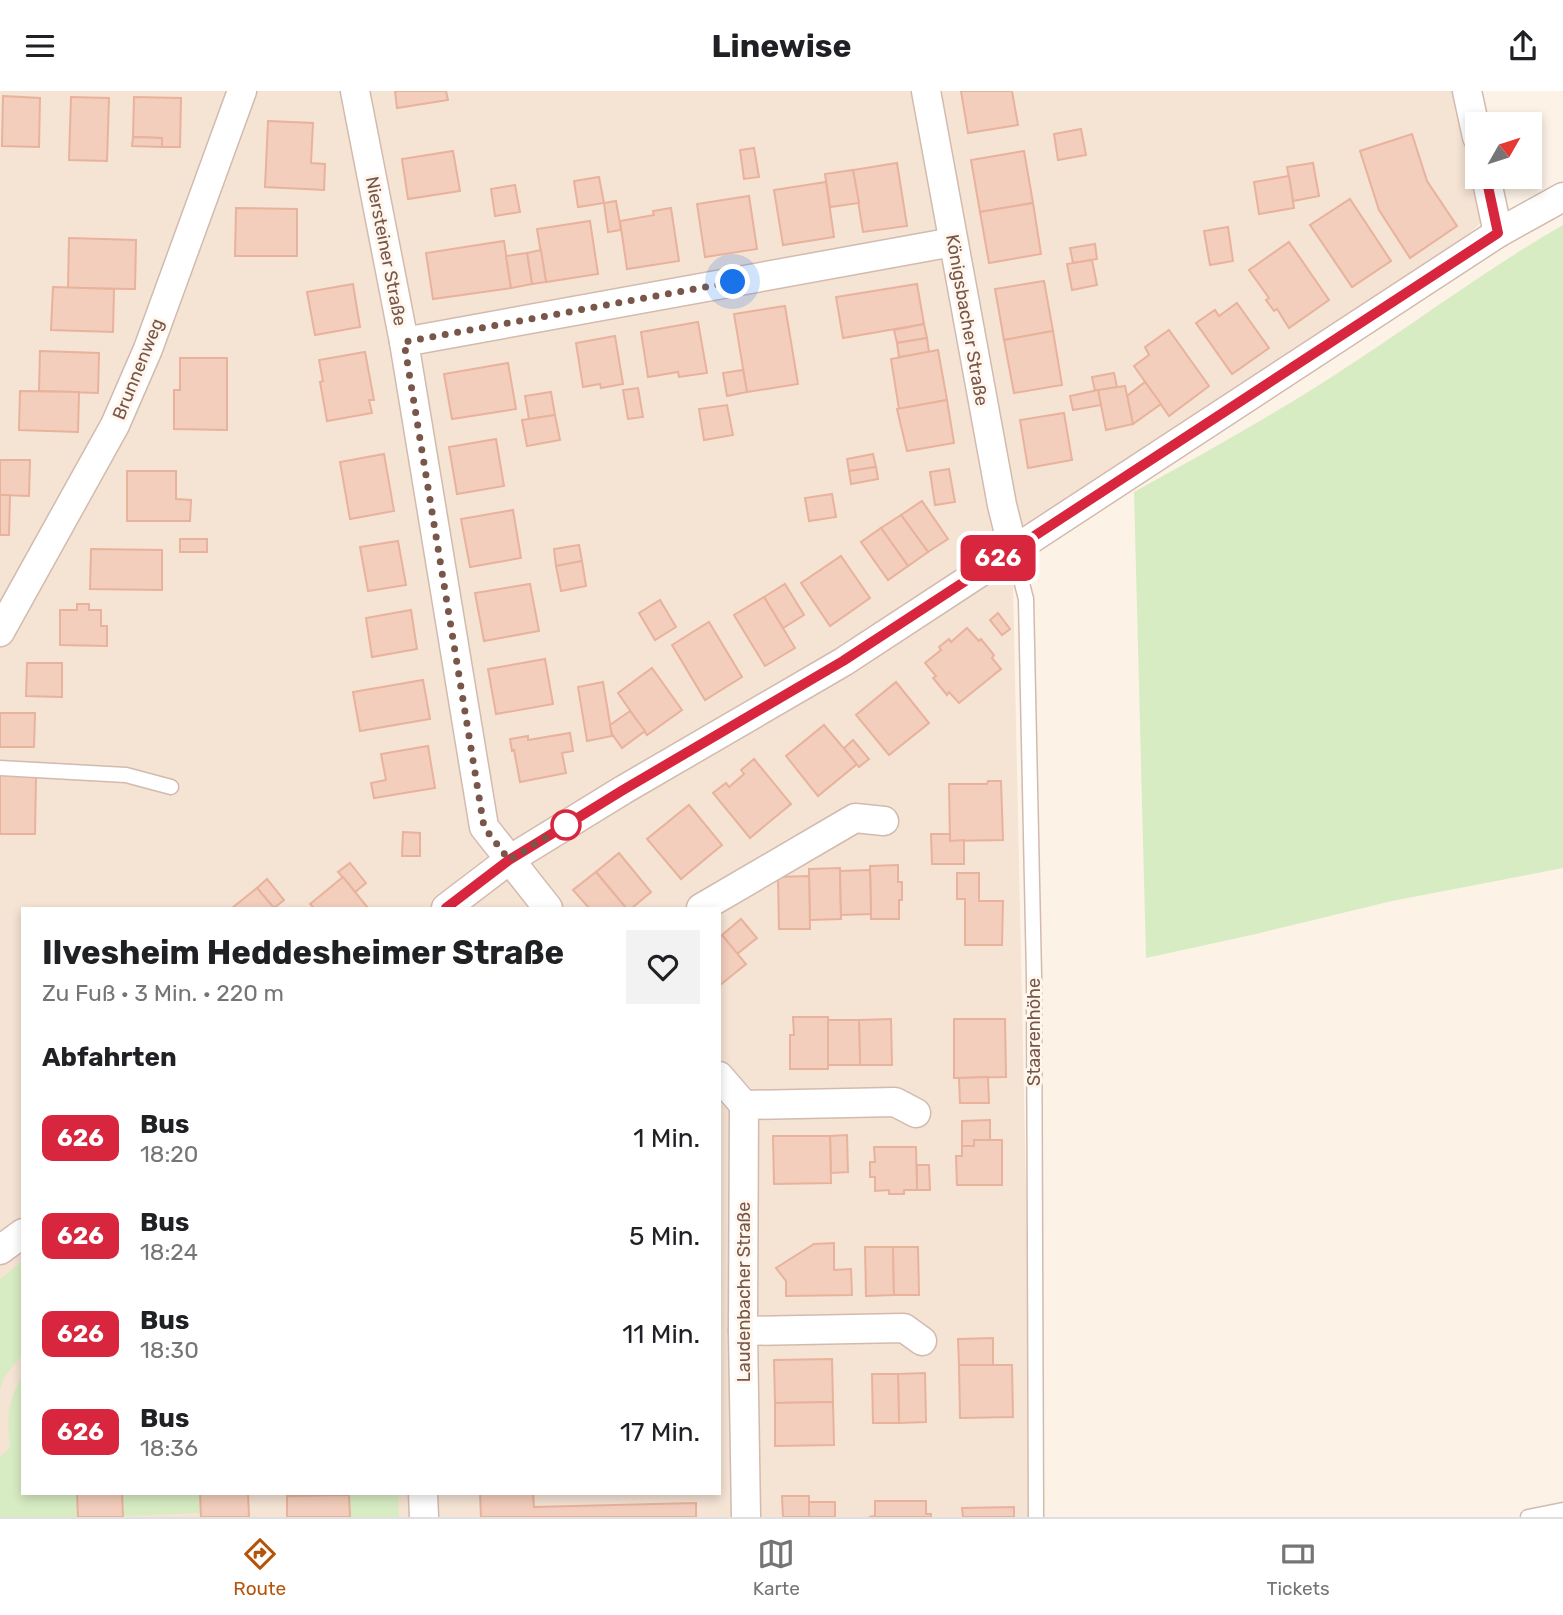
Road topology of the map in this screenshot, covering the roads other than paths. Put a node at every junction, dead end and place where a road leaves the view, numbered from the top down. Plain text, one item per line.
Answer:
1 (242, 91) edge
2 (355, 91) edge
3 (926, 91) edge
4 (1467, 91) edge
5 (1472, 112) edge
6 (1489, 189) edge
7 (1563, 197) edge
8 (1498, 233) junction
9 (953, 242) junction
10 (404, 342) junction
11 (1013, 549) junction
12 (0, 632) edge
13 (0, 768) edge
14 (172, 787) dead end
15 (884, 821) dead end
16 (509, 860) junction
17 (447, 907) edge
18 (547, 907) edge
19 (703, 907) edge
20 (721, 1078) edge
21 (744, 1105) junction
22 (916, 1113) dead end
23 (21, 1234) edge
24 (0, 1250) edge
25 (743, 1331) junction
26 (922, 1341) dead end
27 (423, 1495) edge
28 (1563, 1510) edge
29 (424, 1517) edge
30 (746, 1517) edge
31 (1036, 1517) edge
32 (1528, 1517) edge

1 - 12 street, Brunnenweg
2 - 10 street, Niersteiner Straße
3 - 9 street, Königsbacher Straße
4 - 5 street
6 - 8 street
7 - 8 street
8 - 11 street
9 - 10 street
9 - 11 street, Königsbacher Straße
10 - 16 street, Niersteiner Straße
11 - 16 street
11 - 31 lane, Staarenhöhe
13 - 14 lane
15 - 19 street
16 - 17 street
16 - 18 street
20 - 21 street
21 - 22 street
21 - 25 street, Laudenbacher Straße
23 - 24 street
25 - 26 street
25 - 30 street, Laudenbacher Straße
27 - 29 street
28 - 32 lane

